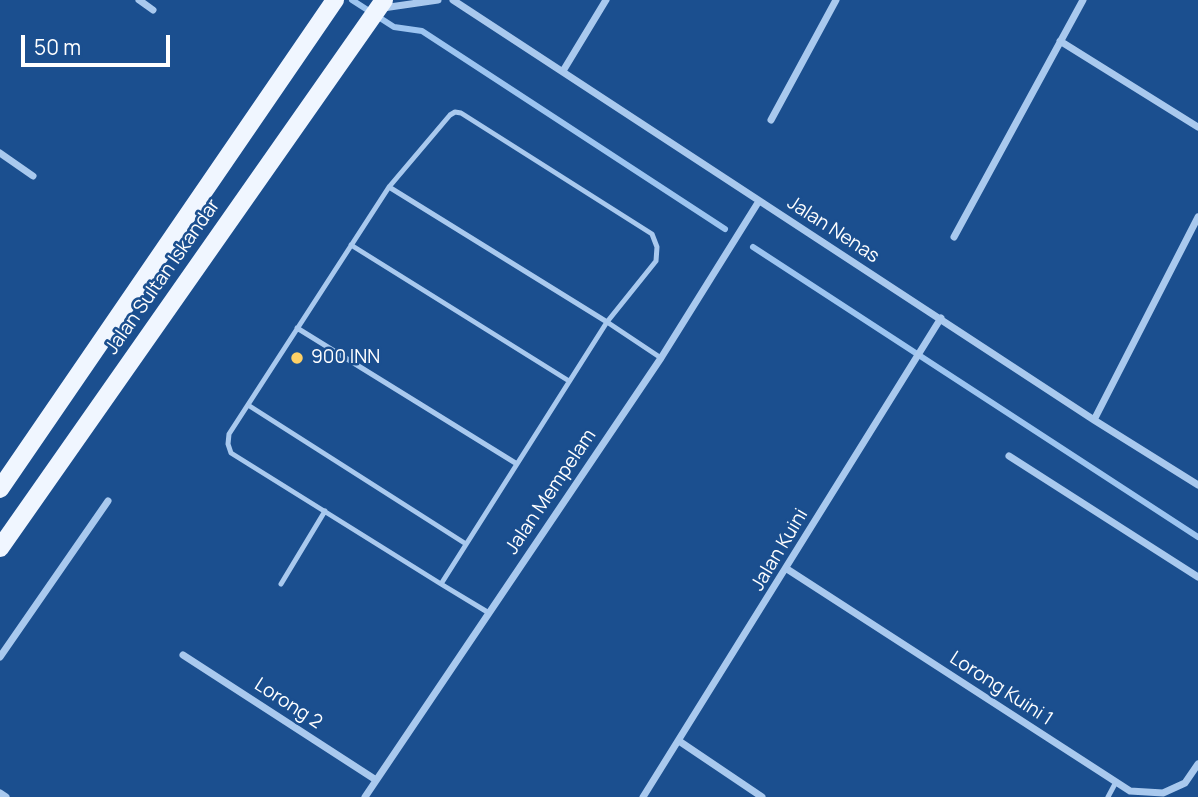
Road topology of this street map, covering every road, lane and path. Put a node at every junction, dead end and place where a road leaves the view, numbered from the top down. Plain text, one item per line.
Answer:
1 (139, 0) edge
2 (438, 0) edge
3 (453, 0) edge
4 (606, 0) edge
5 (836, 0) edge
6 (1083, 0) edge
7 (331, 5) edge
8 (379, 7) edge
9 (153, 10) dead end
10 (1060, 41) junction
11 (564, 71) junction
12 (771, 120) dead end
13 (1198, 127) edge
14 (0, 153) edge
15 (33, 176) dead end
16 (389, 187) junction
17 (759, 201) junction
18 (1198, 217) edge
19 (954, 237) dead end
20 (351, 245) junction
21 (941, 318) junction
22 (607, 321) junction
23 (297, 327) junction
24 (661, 358) junction
25 (569, 382) junction
26 (248, 405) junction
27 (1094, 420) junction
28 (1009, 456) dead end
29 (517, 464) junction
30 (1198, 485) edge
31 (0, 489) edge
32 (108, 501) dead end
33 (325, 511) junction
34 (466, 544) junction
35 (0, 548) edge
36 (787, 569) junction
37 (1198, 577) edge
38 (281, 584) dead end
39 (441, 584) junction
40 (489, 613) junction
41 (183, 654) dead end
42 (0, 657) edge
43 (680, 741) junction
44 (1198, 764) edge
45 (376, 780) junction
46 (1116, 782) junction
47 (0, 793) edge
48 (6, 797) edge
49 (365, 797) edge
50 (643, 797) edge
51 (762, 797) edge
52 (1108, 797) edge

1 - 9 street
2 - 8 street
3 - 11 street, Jalan Nenas
4 - 11 street
5 - 12 street
6 - 10 street
7 - 31 main road
8 - 35 main road, Jalan Sultan Iskandar
10 - 13 street
10 - 19 street
11 - 17 street, Jalan Nenas
14 - 15 street
16 - 20 lane
16 - 22 lane
16 - 22 lane
17 - 21 street, Jalan Nenas
17 - 24 street, Jalan Mempelam
18 - 27 street
20 - 23 lane
20 - 25 lane
21 - 27 street, Jalan Nenas
21 - 36 street, Jalan Kuini
22 - 24 lane
22 - 25 lane
23 - 26 lane
23 - 29 lane
24 - 40 street, Jalan Mempelam
25 - 29 lane
26 - 33 lane
26 - 34 lane
27 - 30 street, Jalan Nenas
28 - 37 street
29 - 34 lane
32 - 42 street
33 - 38 lane
33 - 39 lane
34 - 39 lane
36 - 43 street, Jalan Kuini
36 - 46 street, Lorong Kuini 1
39 - 40 lane
40 - 45 street, Jalan Mempelam
41 - 45 street, Lorong 2
43 - 50 street, Jalan Kuini
43 - 51 street
44 - 46 street, Lorong Kuini 1
45 - 49 street, Jalan Mempelam
46 - 52 lane
47 - 48 street

